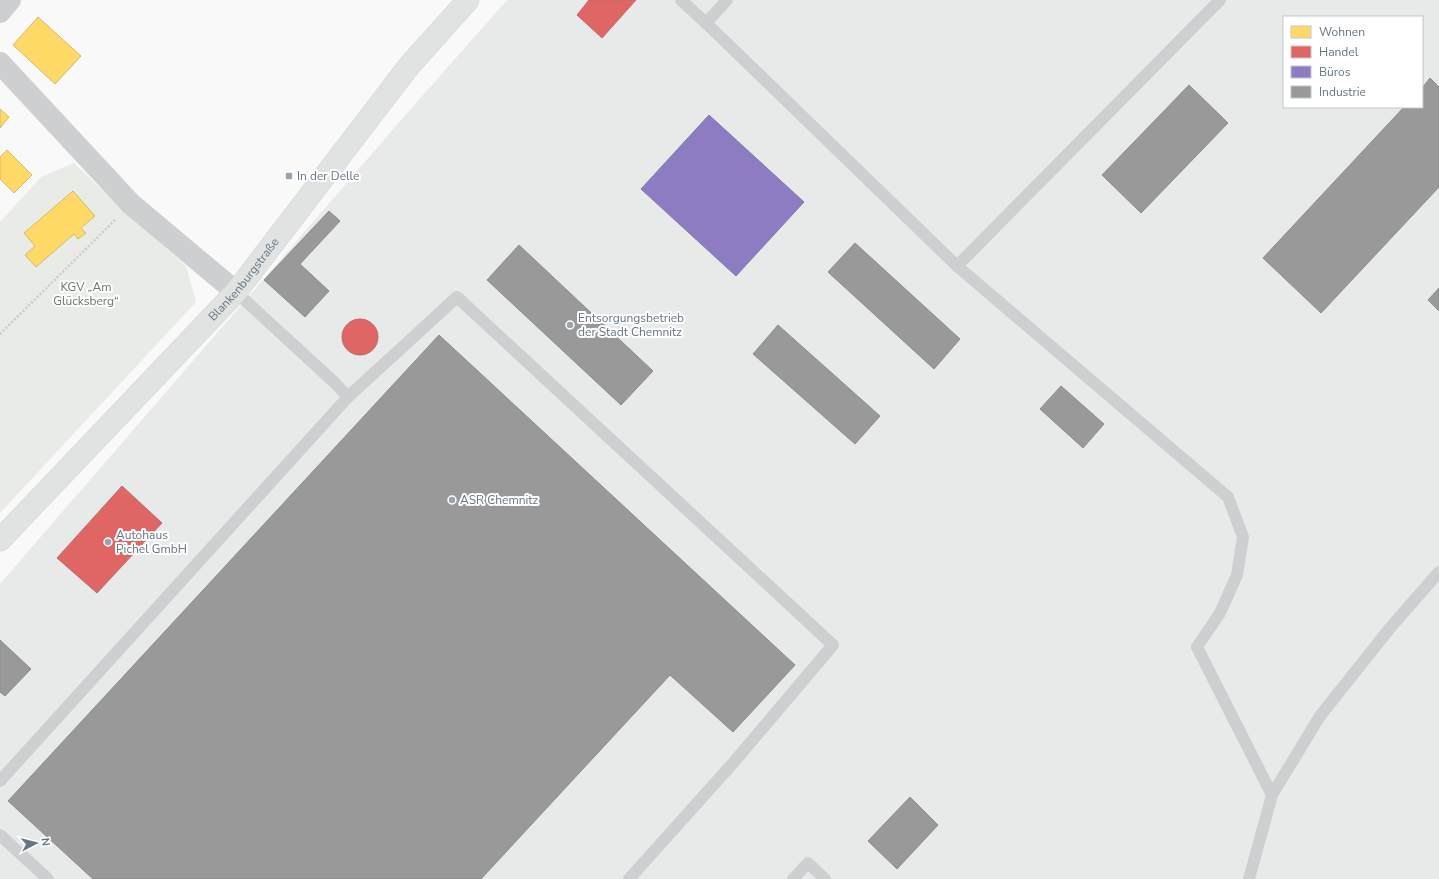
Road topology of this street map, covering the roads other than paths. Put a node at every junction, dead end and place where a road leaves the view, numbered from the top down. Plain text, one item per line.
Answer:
1 (10, 0) edge
2 (468, 0) edge
3 (681, 0) edge
4 (727, 0) edge
5 (1220, 0) edge
6 (0, 12) edge
7 (706, 22) junction
8 (0, 63) edge
9 (957, 266) junction
10 (236, 292) junction
11 (348, 397) junction
12 (0, 540) edge
13 (1439, 572) edge
14 (0, 781) edge
15 (1272, 795) junction
16 (0, 835) edge
17 (48, 879) edge
18 (629, 879) edge
19 (793, 879) edge
20 (825, 879) edge
21 (1249, 879) edge

1 - 6 street
2 - 10 main road, Blankenburgstraße
3 - 7 lane
4 - 7 lane
5 - 9 lane
7 - 9 lane
8 - 10 street
9 - 15 lane
10 - 11 lane
10 - 12 main road, Blankenburgstraße
11 - 14 lane
11 - 18 lane
13 - 15 lane
15 - 21 lane
16 - 17 lane
19 - 20 lane

